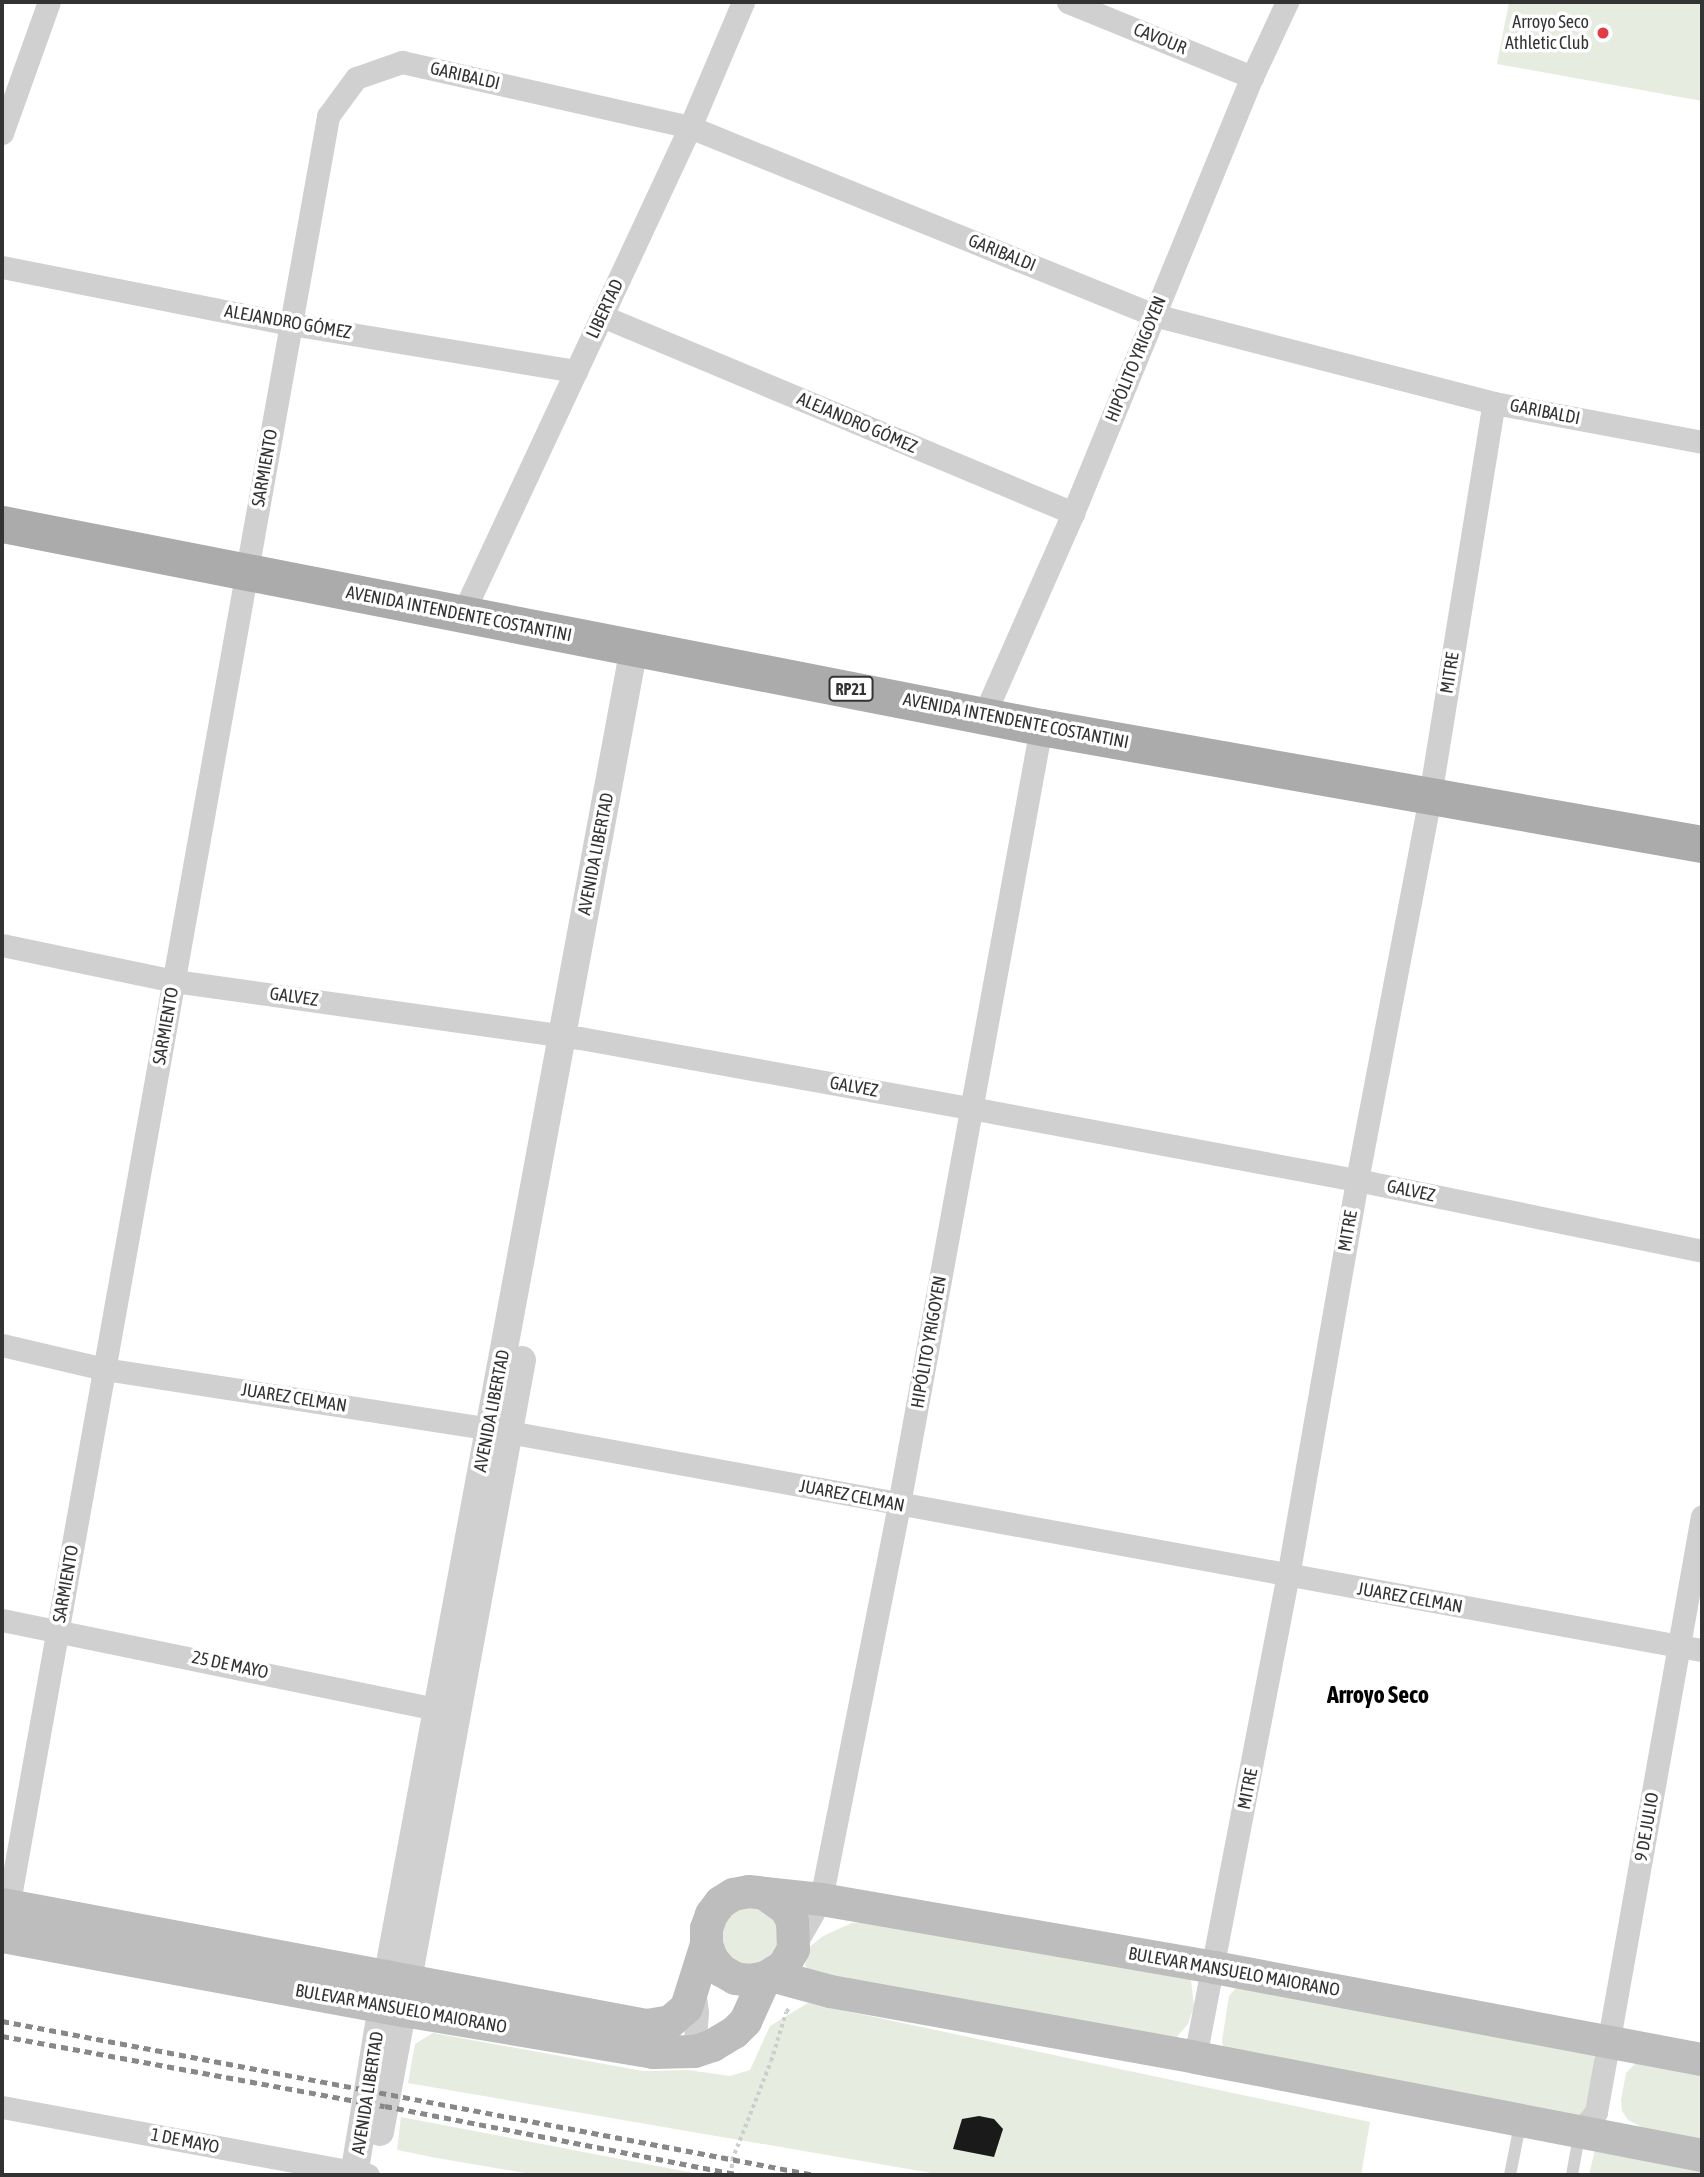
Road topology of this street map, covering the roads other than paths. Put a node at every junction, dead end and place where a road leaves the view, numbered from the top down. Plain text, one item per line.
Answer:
1 (49, 2) edge
2 (743, 2) edge
3 (1068, 2) edge
4 (1287, 2) edge
5 (1252, 77) junction
6 (328, 116) joint
7 (690, 127) junction
8 (2, 133) edge
9 (2, 267) edge
10 (1154, 315) junction
11 (602, 316) junction
12 (291, 324) junction
13 (576, 370) junction
14 (1494, 403) junction
15 (1702, 442) edge
16 (1073, 513) junction
17 (2, 524) edge
18 (247, 572) junction
19 (462, 615) junction
20 (643, 650) junction
21 (984, 715) junction
22 (1041, 727) junction
23 (1430, 796) junction
24 (1702, 844) edge
25 (2, 945) edge
26 (174, 981) junction
27 (571, 1037) junction
28 (971, 1108) junction
29 (1357, 1180) junction
30 (1702, 1251) edge
31 (2, 1345) edge
32 (104, 1369) junction
33 (499, 1430) junction
34 (899, 1504) junction
35 (1702, 1516) edge
36 (1288, 1577) junction
37 (2, 1620) edge
38 (58, 1629) junction
39 (1679, 1646) junction
40 (1702, 1650) edge
41 (447, 1711) junction
42 (764, 1893) junction
43 (821, 1899) junction
44 (4, 1920) edge
45 (706, 1944) junction
46 (793, 1949) junction
47 (1214, 1968) junction
48 (768, 1976) junction
49 (694, 1985) junction
50 (813, 1987) junction
51 (395, 1994) junction
52 (746, 2021) junction
53 (1608, 2042) junction
54 (694, 2051) junction
55 (1195, 2057) junction
56 (1702, 2059) edge
57 (2, 2107) edge
58 (1521, 2120) junction
59 (1580, 2132) junction
60 (1702, 2155) edge
61 (362, 2175) edge
62 (1510, 2175) edge
63 (1572, 2175) edge

1 - 8 street
2 - 7 street, LIBERTAD
3 - 5 street, CAVOUR
4 - 5 street, HIPÓLITO YRIGOYEN
5 - 10 street, HIPÓLITO YRIGOYEN
6 - 7 street, GARIBALDI
6 - 12 street, SARMIENTO
7 - 10 street, GARIBALDI
7 - 11 street, LIBERTAD
9 - 12 street, ALEJANDRO GÓMEZ
10 - 14 street, GARIBALDI
10 - 16 street, HIPÓLITO YRIGOYEN
11 - 13 street, LIBERTAD
11 - 16 street, ALEJANDRO GÓMEZ
12 - 13 street, ALEJANDRO GÓMEZ
12 - 18 street, SARMIENTO
13 - 19 street, LIBERTAD
14 - 15 street, GARIBALDI
14 - 23 street, MITRE
16 - 21 street, HIPÓLITO YRIGOYEN
17 - 18 main road, AVENIDA INTENDENTE COSTANTINI / RP21
18 - 19 main road, AVENIDA INTENDENTE COSTANTINI / RP21
18 - 26 street, SARMIENTO
19 - 20 main road, AVENIDA INTENDENTE COSTANTINI / RP21
20 - 21 main road, AVENIDA INTENDENTE COSTANTINI / RP21
20 - 27 street, AVENIDA LIBERTAD
21 - 22 main road, AVENIDA INTENDENTE COSTANTINI / RP21
22 - 23 main road, AVENIDA INTENDENTE COSTANTINI / RP21
22 - 28 street, HIPÓLITO YRIGOYEN
23 - 24 main road, AVENIDA INTENDENTE COSTANTINI / RP21
23 - 29 street, MITRE
25 - 26 street, GALVEZ
26 - 27 street, GALVEZ
26 - 32 street, SARMIENTO
27 - 28 street, GALVEZ
27 - 33 street, AVENIDA LIBERTAD
28 - 29 street, GALVEZ
28 - 34 street, HIPÓLITO YRIGOYEN
29 - 30 street, GALVEZ
29 - 36 street, MITRE
31 - 32 street, JUAREZ CELMAN
32 - 33 street, JUAREZ CELMAN
32 - 38 street, SARMIENTO
33 - 34 street, JUAREZ CELMAN
33 - 41 street, AVENIDA LIBERTAD
34 - 36 street, JUAREZ CELMAN
34 - 43 street, HIPÓLITO YRIGOYEN
35 - 39 street, 9 DE JULIO
36 - 39 street, JUAREZ CELMAN
36 - 47 street, MITRE
37 - 38 street, 25 DE MAYO
38 - 41 street, 25 DE MAYO
38 - 44 street, SARMIENTO
39 - 40 street, JUAREZ CELMAN
39 - 53 street, 9 DE JULIO
41 - 51 street, AVENIDA LIBERTAD
42 - 43 main road, BULEVAR MANSUELO MAIORANO
42 - 45 main road, BULEVAR MANSUELO MAIORANO
42 - 46 main road
43 - 46 street, HIPÓLITO YRIGOYEN
43 - 47 main road, BULEVAR MANSUELO MAIORANO
44 - 51 main road, BULEVAR MANSUELO MAIORANO
45 - 48 main road
45 - 49 main road, BULEVAR MANSUELO MAIORANO
46 - 48 main road
47 - 53 main road, BULEVAR MANSUELO MAIORANO
47 - 55 street, MITRE
48 - 50 main road
48 - 52 main road
49 - 51 main road, BULEVAR MANSUELO MAIORANO
49 - 54 street
50 - 52 main road, BULEVAR MANSUELO MAIORANO
50 - 55 main road
51 - 54 main road, BULEVAR MANSUELO MAIORANO
51 - 61 street, AVENIDA LIBERTAD
52 - 54 main road, BULEVAR MANSUELO MAIORANO
53 - 56 main road, BULEVAR MANSUELO MAIORANO
53 - 59 street, 9 DE JULIO
55 - 58 main road
57 - 61 street, 1 DE MAYO
58 - 59 main road
58 - 62 lane
59 - 60 main road
59 - 63 lane

